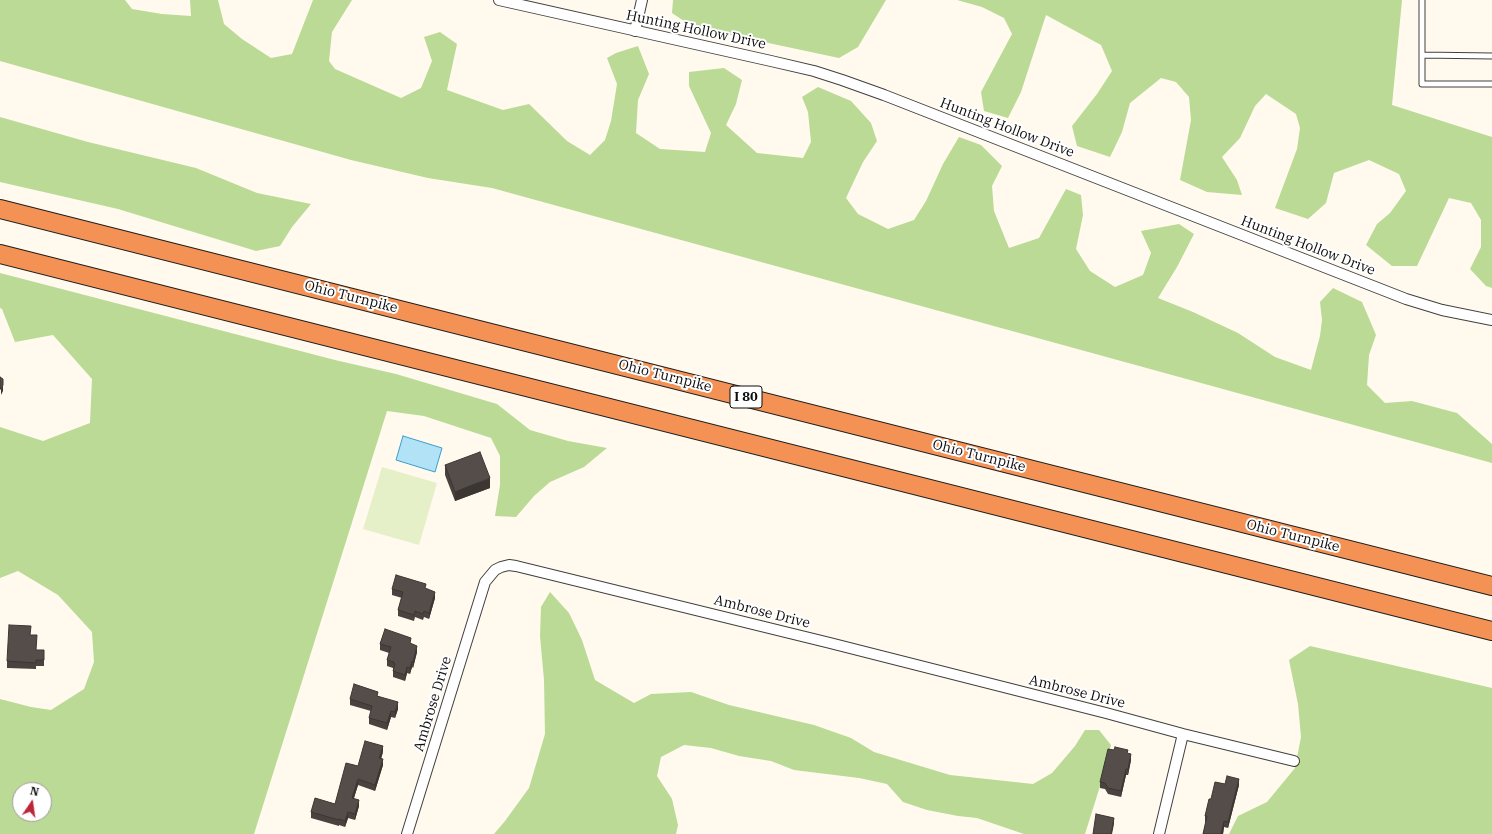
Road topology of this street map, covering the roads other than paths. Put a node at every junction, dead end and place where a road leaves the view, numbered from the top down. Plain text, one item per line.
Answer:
1 (500, 0) edge
2 (642, 0) edge
3 (1422, 0) edge
4 (635, 31) junction
5 (1422, 55) junction
6 (1492, 56) edge
7 (1492, 84) edge
8 (0, 209) edge
9 (0, 254) edge
10 (1492, 320) edge
11 (1492, 586) edge
12 (1492, 631) edge
13 (1183, 734) junction
14 (1294, 761) dead end
15 (407, 834) edge
16 (1159, 834) edge

1 - 4 street, Hunting Hollow Drive
2 - 4 street
3 - 5 lane
4 - 10 street, Hunting Hollow Drive
5 - 6 lane
5 - 7 lane
8 - 11 highway, Ohio Turnpike / I 80
9 - 12 highway
13 - 14 street, Ambrose Drive
13 - 15 street, Ambrose Drive
13 - 16 street

